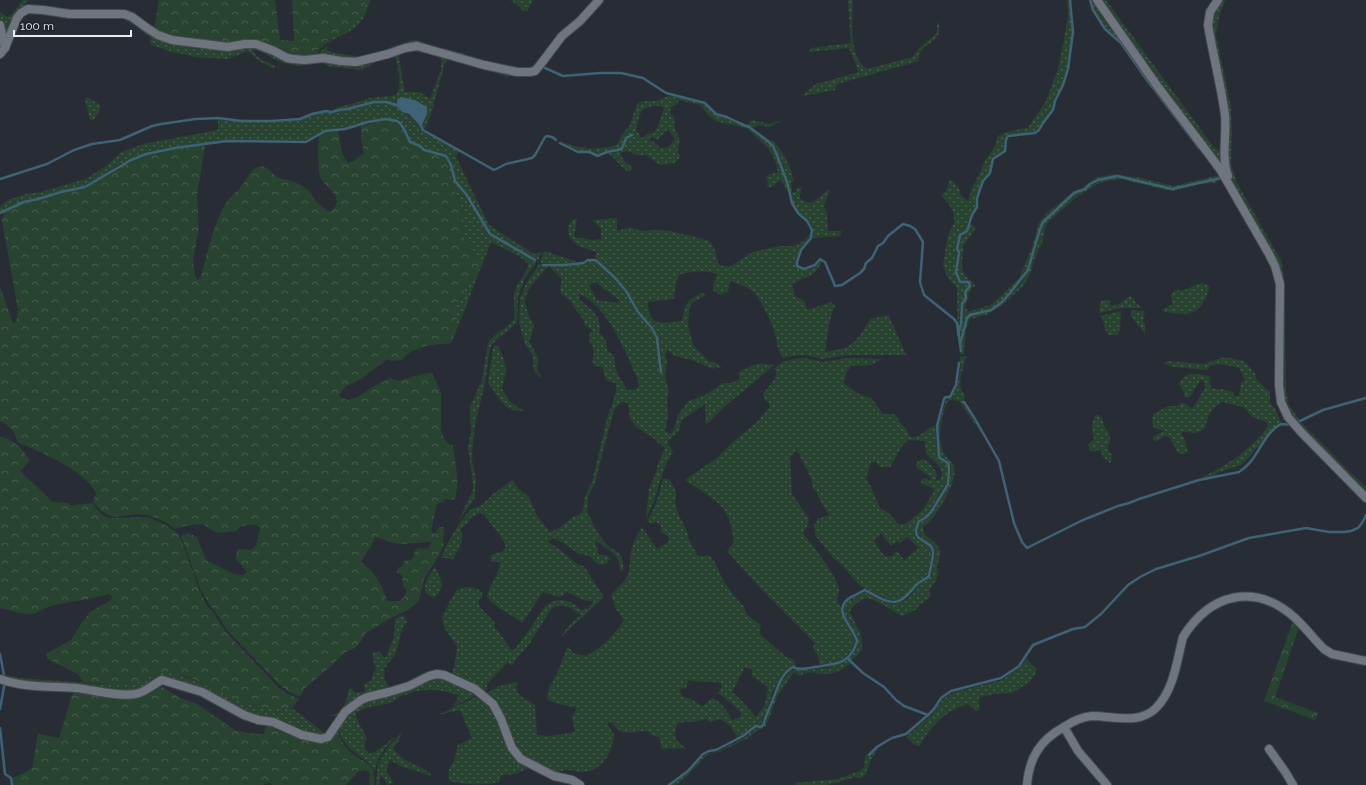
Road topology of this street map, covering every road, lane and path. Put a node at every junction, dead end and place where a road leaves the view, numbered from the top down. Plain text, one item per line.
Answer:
1 (599, 0) edge
2 (1098, 0) edge
3 (1218, 0) edge
4 (0, 25) edge
5 (3, 51) edge
6 (1232, 188) junction
7 (1366, 498) edge
8 (1366, 662) edge
9 (0, 679) edge
10 (1064, 727) junction
11 (1269, 749) dead end
12 (580, 785) edge
13 (1026, 785) edge
14 (1107, 785) edge
15 (1293, 785) edge

1 - 5 street
2 - 6 street
3 - 6 street
4 - 5 street
6 - 7 street
8 - 10 street
9 - 12 street
10 - 13 street
10 - 14 street
11 - 15 street

